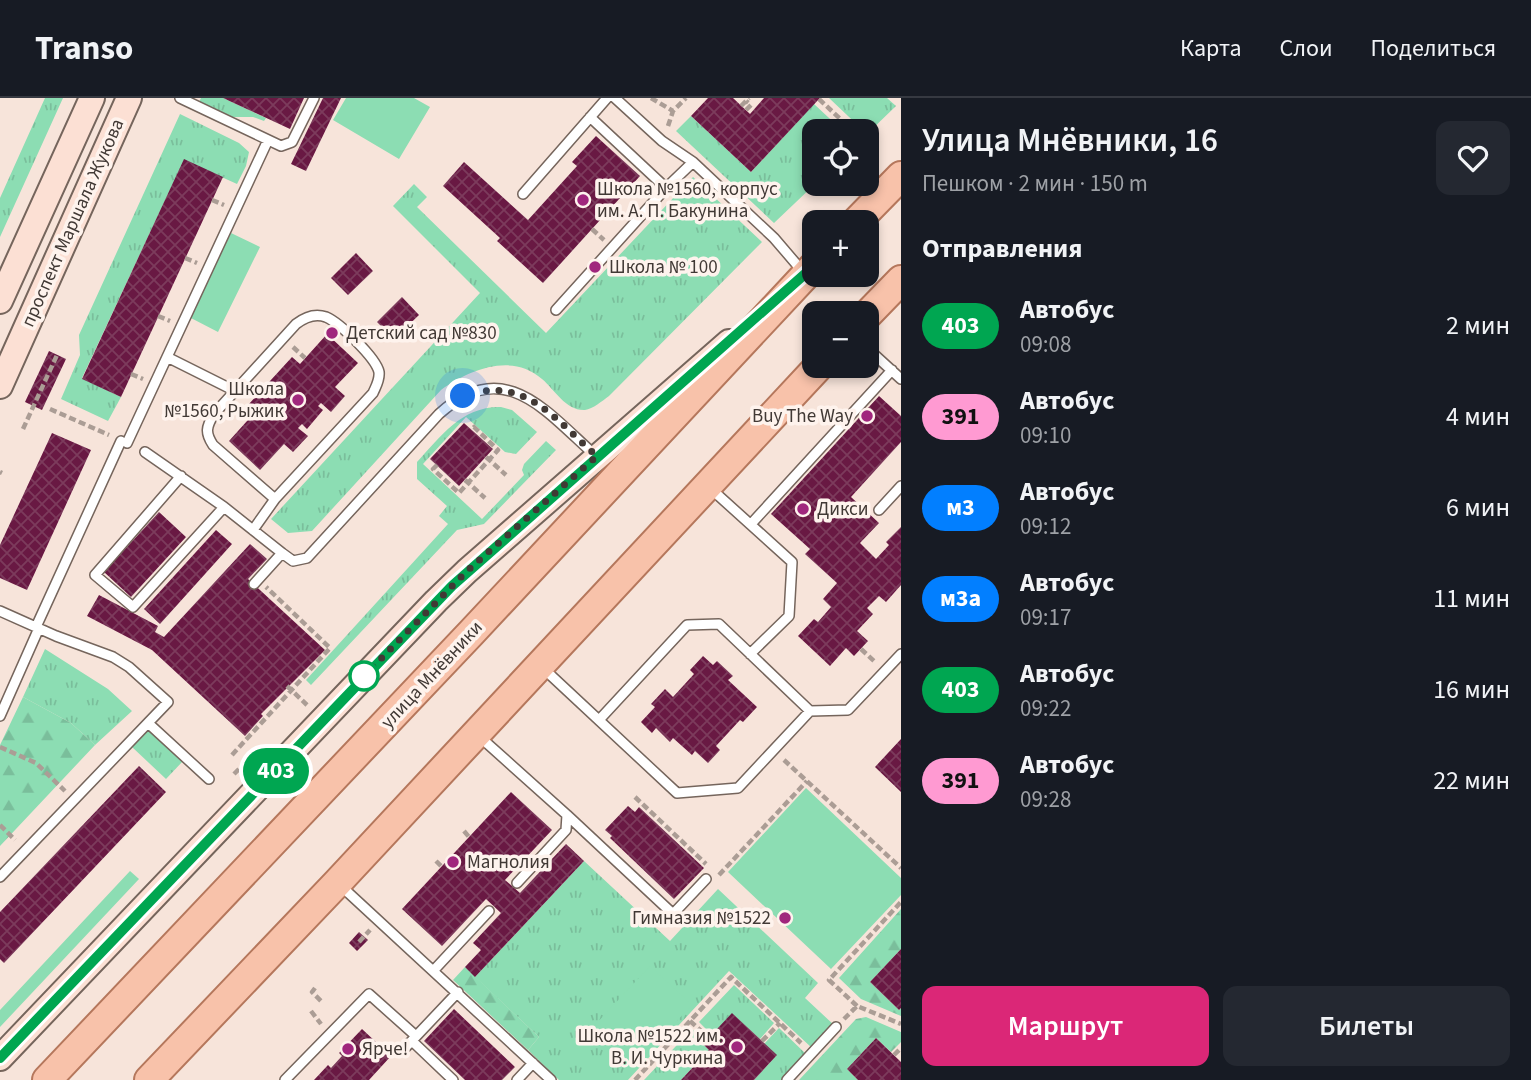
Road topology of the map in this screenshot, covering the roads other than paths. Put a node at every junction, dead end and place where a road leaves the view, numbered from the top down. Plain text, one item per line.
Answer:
1 (92, 98) edge
2 (129, 98) edge
3 (180, 98) edge
4 (314, 98) edge
5 (607, 98) edge
6 (615, 98) edge
7 (590, 117) junction
8 (268, 140) junction
9 (693, 162) junction
10 (901, 176) edge
11 (666, 188) junction
12 (523, 194) dead end
13 (868, 210) edge
14 (802, 263) edge
15 (802, 277) edge
16 (802, 279) edge
17 (901, 280) edge
18 (0, 301) edge
19 (879, 303) edge
20 (556, 310) dead end
21 (167, 357) junction
22 (879, 358) edge
23 (892, 370) junction
24 (809, 378) edge
25 (901, 379) edge
26 (0, 386) edge
27 (235, 391) junction
28 (145, 452) dead end
29 (597, 456) junction
30 (181, 476) junction
31 (708, 486) junction
32 (901, 486) edge
33 (275, 499) junction
34 (224, 507) junction
35 (879, 510) dead end
36 (751, 524) junction
37 (253, 530) junction
38 (282, 553) junction
39 (256, 582) road end
40 (0, 611) edge
41 (38, 628) junction
42 (750, 654) junction
43 (901, 654) edge
44 (540, 666) junction
45 (810, 711) junction
46 (0, 716) edge
47 (599, 720) junction
48 (148, 723) junction
49 (477, 733) junction
50 (209, 779) dead end
51 (567, 815) junction
52 (0, 877) edge
53 (706, 879) dead end
54 (337, 883) junction
55 (517, 883) dead end
56 (489, 911) dead end
57 (434, 970) junction
58 (458, 992) junction
59 (836, 1027) road end
60 (414, 1038) junction
61 (404, 1049) dead end
62 (0, 1058) edge
63 (533, 1063) junction
64 (47, 1080) edge
65 (149, 1080) edge
66 (285, 1080) edge
67 (453, 1080) edge
68 (517, 1080) edge
69 (551, 1080) edge
70 (787, 1080) edge

1 - 18 main road, проспект Маршала Жукова
2 - 26 main road, проспект Маршала Жукова
3 - 8 lane
4 - 8 lane
5 - 7 lane
6 - 9 lane
7 - 11 lane
7 - 12 lane
8 - 21 lane
9 - 11 lane
9 - 14 lane
10 - 13 main road
11 - 20 lane
15 - 29 main road
16 - 64 main road, улица Мнёвники
17 - 19 main road
21 - 27 lane
21 - 41 lane
22 - 23 lane
23 - 25 lane
23 - 36 lane
24 - 31 main road
27 - 33 lane
27 - 33 lane
28 - 30 lane
29 - 38 lane
29 - 62 main road
30 - 34 lane
30 - 34 lane
31 - 36 lane
31 - 44 main road
32 - 35 lane
33 - 37 lane
34 - 37 lane
36 - 42 lane
37 - 38 lane
38 - 39 lane
40 - 41 lane
41 - 46 lane
41 - 48 lane
42 - 45 lane
42 - 47 lane
43 - 45 lane
44 - 47 lane
44 - 49 main road
45 - 47 lane
48 - 50 lane
48 - 52 lane
49 - 51 lane
49 - 54 main road
51 - 53 lane
51 - 55 lane
54 - 57 lane
54 - 65 main road
56 - 57 lane
57 - 58 lane
58 - 60 lane
58 - 63 lane
59 - 70 lane
60 - 61 lane
60 - 66 lane
60 - 67 lane
63 - 68 lane
63 - 69 lane

